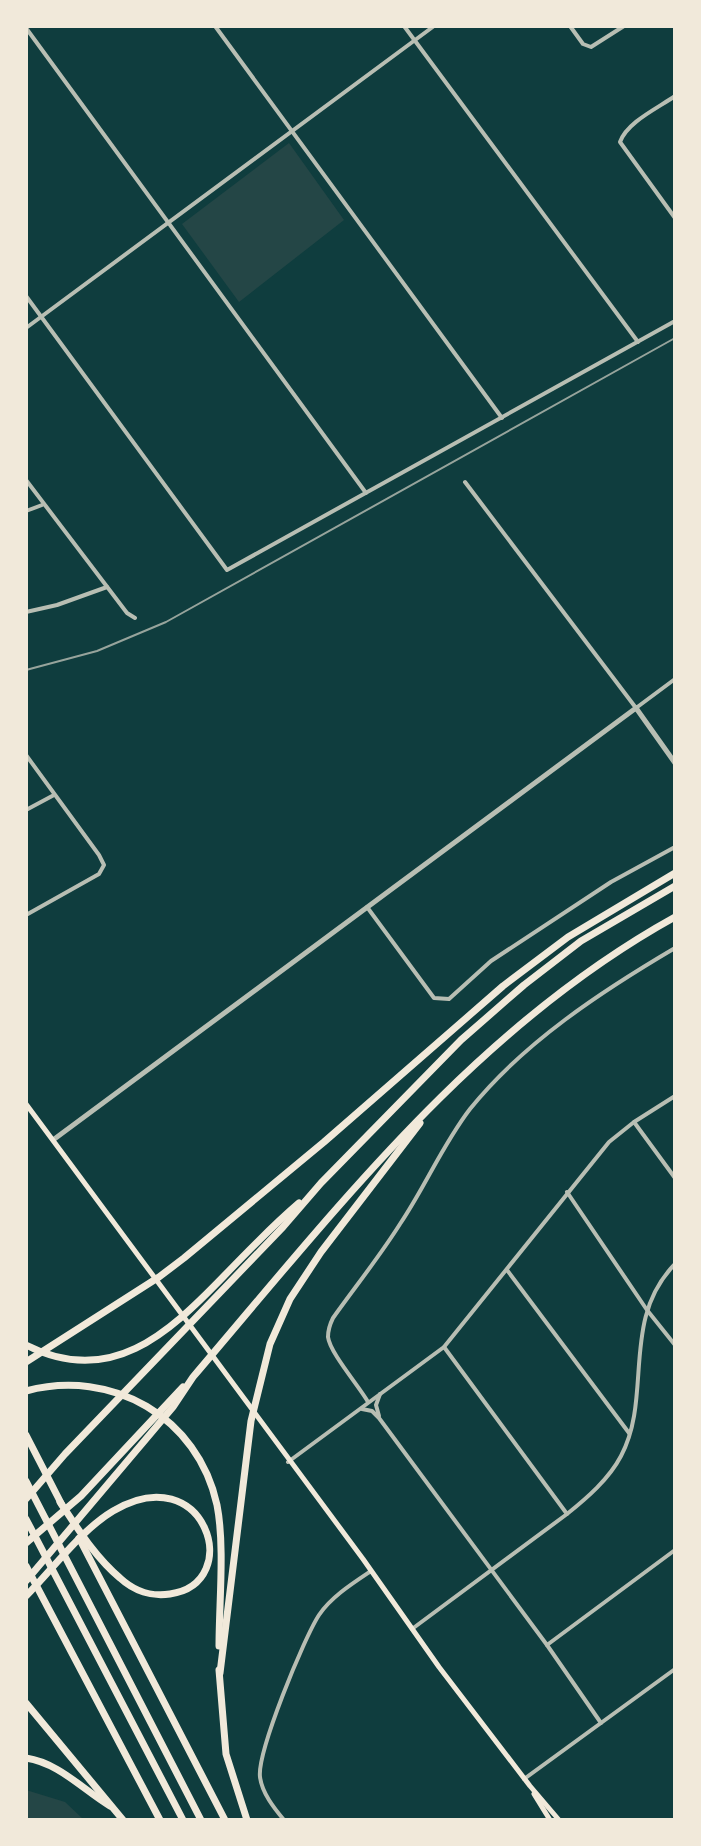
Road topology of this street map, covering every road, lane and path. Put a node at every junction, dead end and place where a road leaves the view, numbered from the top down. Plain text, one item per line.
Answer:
1 (215, 26) edge
2 (404, 26) edge
3 (434, 26) edge
4 (570, 26) edge
5 (624, 26) edge
6 (26, 28) edge
7 (414, 40) junction
8 (675, 96) edge
9 (291, 131) junction
10 (675, 218) edge
11 (168, 220) junction
12 (26, 296) edge
13 (41, 317) junction
14 (675, 321) edge
15 (26, 328) edge
16 (638, 342) junction
17 (502, 418) junction
18 (26, 480) edge
19 (465, 482) dead end
20 (366, 493) junction
21 (43, 504) junction
22 (26, 511) edge
23 (107, 587) junction
24 (26, 612) edge
25 (135, 618) dead end
26 (675, 679) edge
27 (636, 708) junction
28 (26, 755) edge
29 (675, 763) edge
30 (54, 795) junction
31 (26, 810) edge
32 (675, 847) edge
33 (675, 873) edge
34 (675, 886) edge
35 (367, 907) junction
36 (26, 915) edge
37 (675, 917) edge
38 (675, 948) edge
39 (675, 1096) edge
40 (26, 1104) edge
41 (432, 1105) junction
42 (634, 1122) junction
43 (53, 1140) junction
44 (675, 1178) edge
45 (567, 1192) junction
46 (675, 1264) edge
47 (507, 1270) junction
48 (209, 1298) junction
49 (647, 1310) junction
50 (26, 1345) edge
51 (675, 1345) edge
52 (444, 1347) junction
53 (26, 1362) edge
54 (26, 1391) edge
55 (380, 1394) junction
56 (368, 1402) junction
57 (170, 1404) junction
58 (359, 1409) junction
59 (379, 1418) junction
60 (629, 1433) junction
61 (26, 1435) edge
62 (288, 1462) junction
63 (26, 1481) edge
64 (26, 1499) edge
65 (60, 1502) junction
66 (567, 1514) junction
67 (26, 1519) edge
68 (26, 1543) edge
69 (675, 1550) edge
70 (26, 1566) edge
71 (491, 1570) junction
72 (371, 1571) junction
73 (26, 1581) edge
74 (26, 1596) edge
75 (412, 1629) junction
76 (547, 1645) junction
77 (675, 1669) edge
78 (220, 1673) junction
79 (26, 1703) edge
80 (601, 1723) junction
81 (26, 1758) edge
82 (524, 1779) junction
83 (530, 1786) junction
84 (114, 1809) junction
85 (123, 1820) edge
86 (160, 1820) edge
87 (183, 1820) edge
88 (201, 1820) edge
89 (225, 1820) edge
90 (247, 1820) edge
91 (284, 1820) edge
92 (550, 1820) edge
93 (559, 1820) edge

1 - 9 street
2 - 7 street
3 - 7 street
4 - 5 street
6 - 11 street
7 - 9 street
7 - 16 street
8 - 10 street
9 - 11 street
9 - 17 street
11 - 13 street
11 - 20 street
12 - 13 street
13 - 15 street
13 - 20 street
14 - 16 street
16 - 17 street
17 - 20 street
18 - 21 street
19 - 27 street
21 - 22 street
21 - 23 street
23 - 24 street
23 - 25 street
26 - 27 street
27 - 29 street
27 - 35 street
28 - 30 street
30 - 31 street
30 - 36 street
32 - 35 street
33 - 53 highway
34 - 48 highway
35 - 43 street
37 - 41 highway
38 - 56 street
39 - 42 street
40 - 43 main road
41 - 57 highway
41 - 78 highway
42 - 44 street
42 - 45 street
43 - 62 main road
45 - 47 street
45 - 49 street
46 - 49 street
47 - 52 street
47 - 60 street
48 - 50 highway
48 - 64 highway
49 - 51 street
49 - 60 street
52 - 55 street
52 - 66 street
54 - 78 highway
55 - 56 street
55 - 59 street
56 - 58 street
57 - 68 highway
57 - 73 highway
58 - 59 street
58 - 62 street
59 - 71 street
60 - 66 street
61 - 65 highway
62 - 72 main road
63 - 88 highway
65 - 74 highway
65 - 89 highway
66 - 71 street
67 - 87 highway
69 - 76 street
70 - 86 highway
71 - 75 street
71 - 76 street
72 - 75 main road
72 - 91 street
75 - 82 main road
76 - 80 street
77 - 80 street
78 - 90 highway
79 - 84 highway
80 - 82 street
81 - 84 highway
82 - 83 main road
83 - 92 main road
83 - 93 main road
84 - 85 highway

